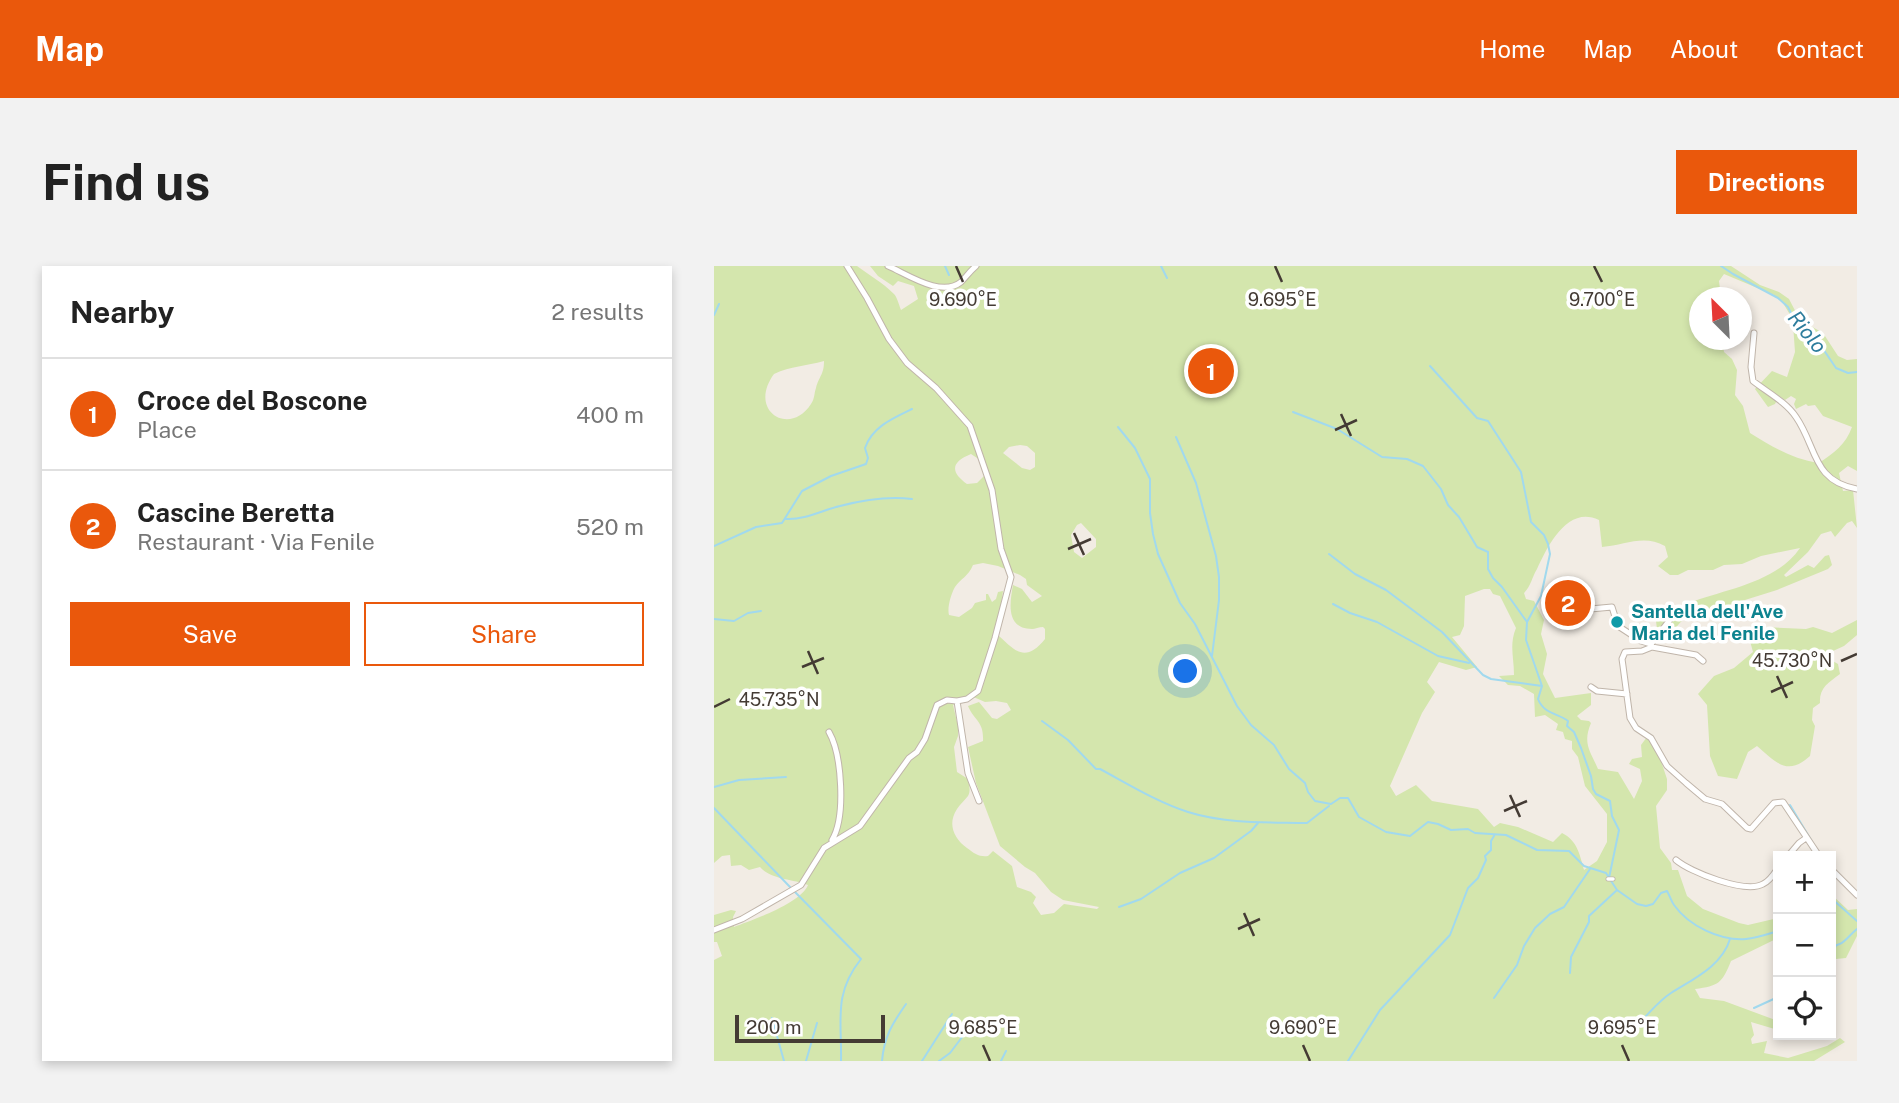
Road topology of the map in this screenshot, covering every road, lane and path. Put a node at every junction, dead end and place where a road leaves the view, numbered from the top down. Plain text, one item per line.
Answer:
1 (847, 266) edge
2 (888, 266) edge
3 (976, 266) edge
4 (1754, 333) dead end
5 (1857, 489) edge
6 (1550, 607) dead end
7 (1669, 621) dead end
8 (1651, 646) junction
9 (1703, 661) dead end
10 (1591, 687) dead end
11 (1627, 694) junction
12 (957, 701) junction
13 (829, 732) dead end
14 (979, 801) dead end
15 (1806, 838) junction
16 (831, 843) junction
17 (1792, 851) edge
18 (1815, 851) edge
19 (1676, 860) dead end
20 (1773, 874) edge
21 (1836, 874) edge
22 (1857, 895) edge
23 (714, 930) edge

1 - 12 street
2 - 3 street
4 - 5 street
6 - 8 street
7 - 8 street
8 - 9 street
8 - 11 street
10 - 11 street
11 - 15 street
12 - 14 street
12 - 16 street
13 - 16 street
15 - 17 street
15 - 18 street
16 - 23 street
19 - 20 street
21 - 22 street

